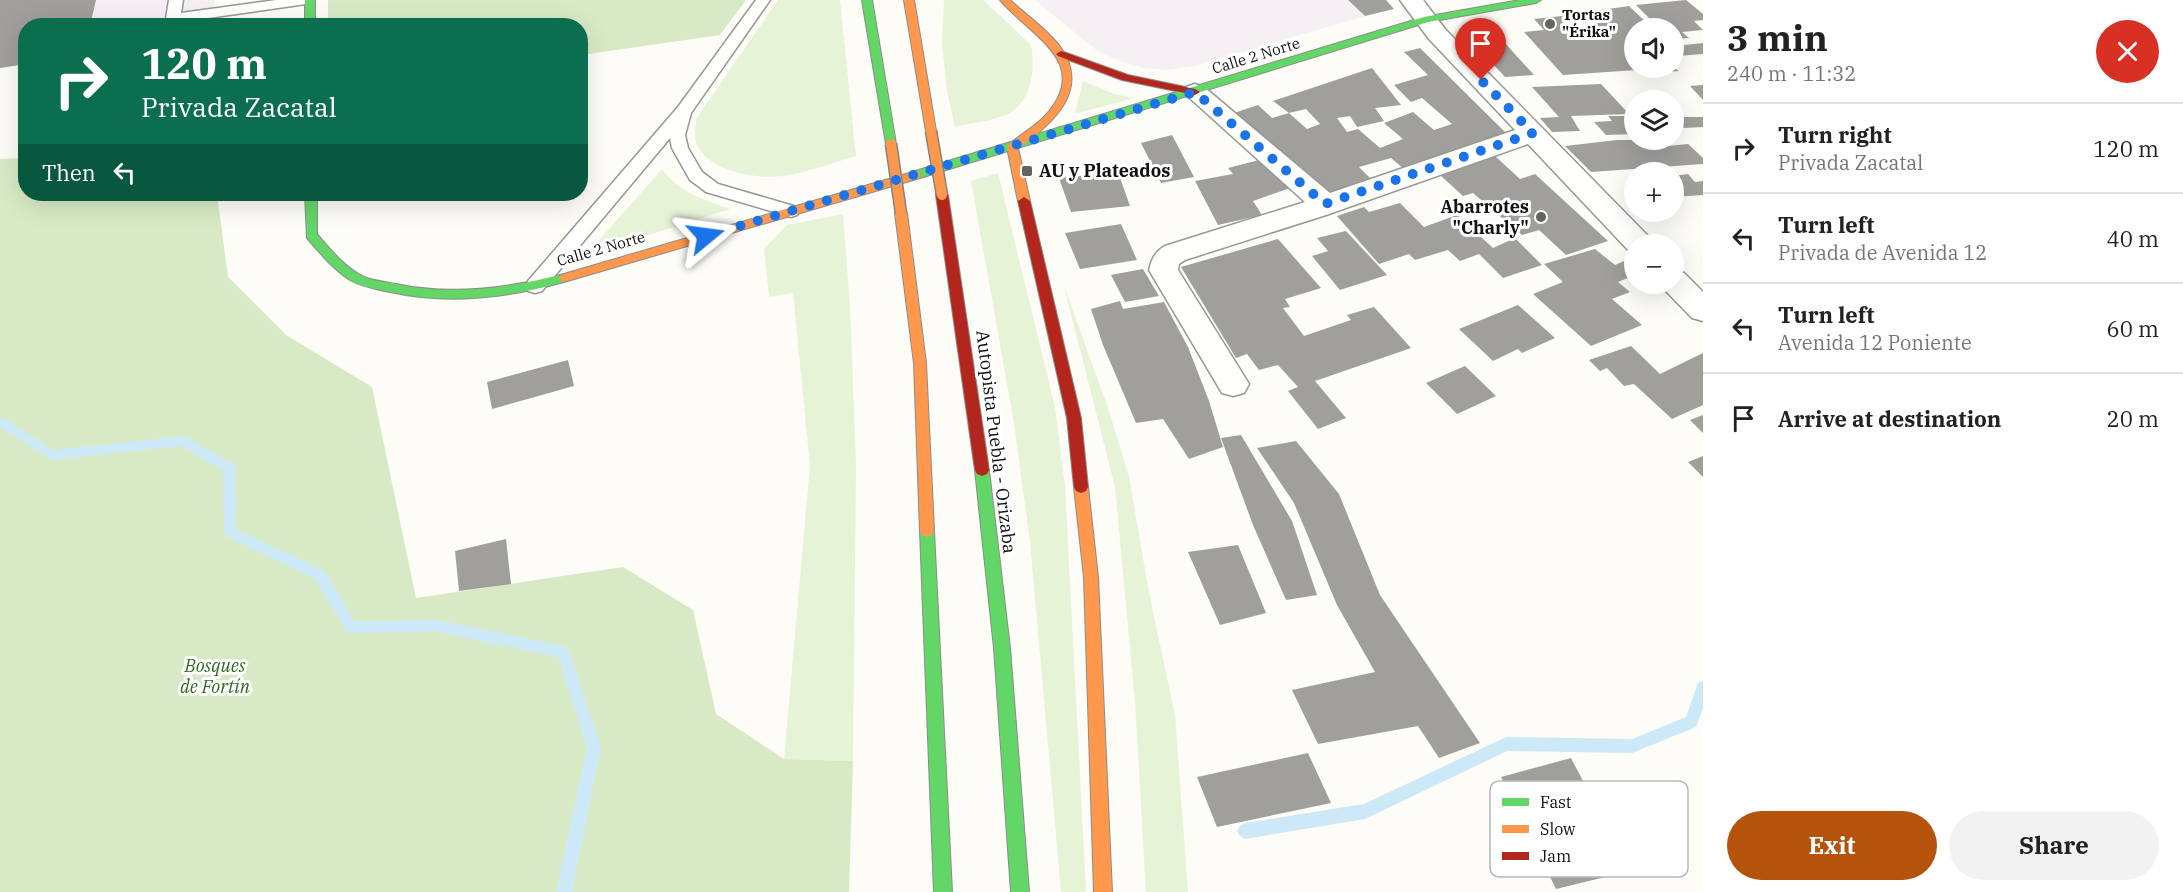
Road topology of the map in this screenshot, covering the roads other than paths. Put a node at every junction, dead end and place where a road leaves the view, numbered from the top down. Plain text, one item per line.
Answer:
1 (176, 0) edge
2 (308, 0) edge
3 (763, 0) edge
4 (867, 0) edge
5 (909, 0) edge
6 (1005, 0) edge
7 (1536, 0) edge
8 (1419, 10) edge
9 (173, 18) edge
10 (180, 18) edge
11 (309, 18) edge
12 (1060, 54) junction
13 (1195, 92) junction
14 (684, 111) junction
15 (1533, 133) junction
16 (1012, 147) junction
17 (311, 201) edge
18 (1325, 204) junction
19 (791, 211) junction
20 (1629, 234) edge
21 (535, 286) junction
22 (1233, 384) dead end
23 (943, 892) edge
24 (1020, 892) edge
25 (1103, 892) edge

1 - 9 lane
2 - 10 lane
2 - 11 main road
3 - 14 lane
4 - 23 main road, bridge
5 - 24 main road, Autopista Puebla - Orizaba, bridge
6 - 12 main road
7 - 8 main road, Calle 2 Norte
8 - 13 main road, Calle 2 Norte
8 - 15 street
12 - 13 main road
12 - 16 main road
13 - 16 main road, Calle 2 Norte
13 - 18 street
14 - 19 lane
14 - 21 lane
15 - 18 street
15 - 20 street
16 - 19 main road, Calle 2 Norte
16 - 25 main road
17 - 21 main road, Calle 2 Norte
18 - 22 street
19 - 21 main road, Calle 2 Norte

